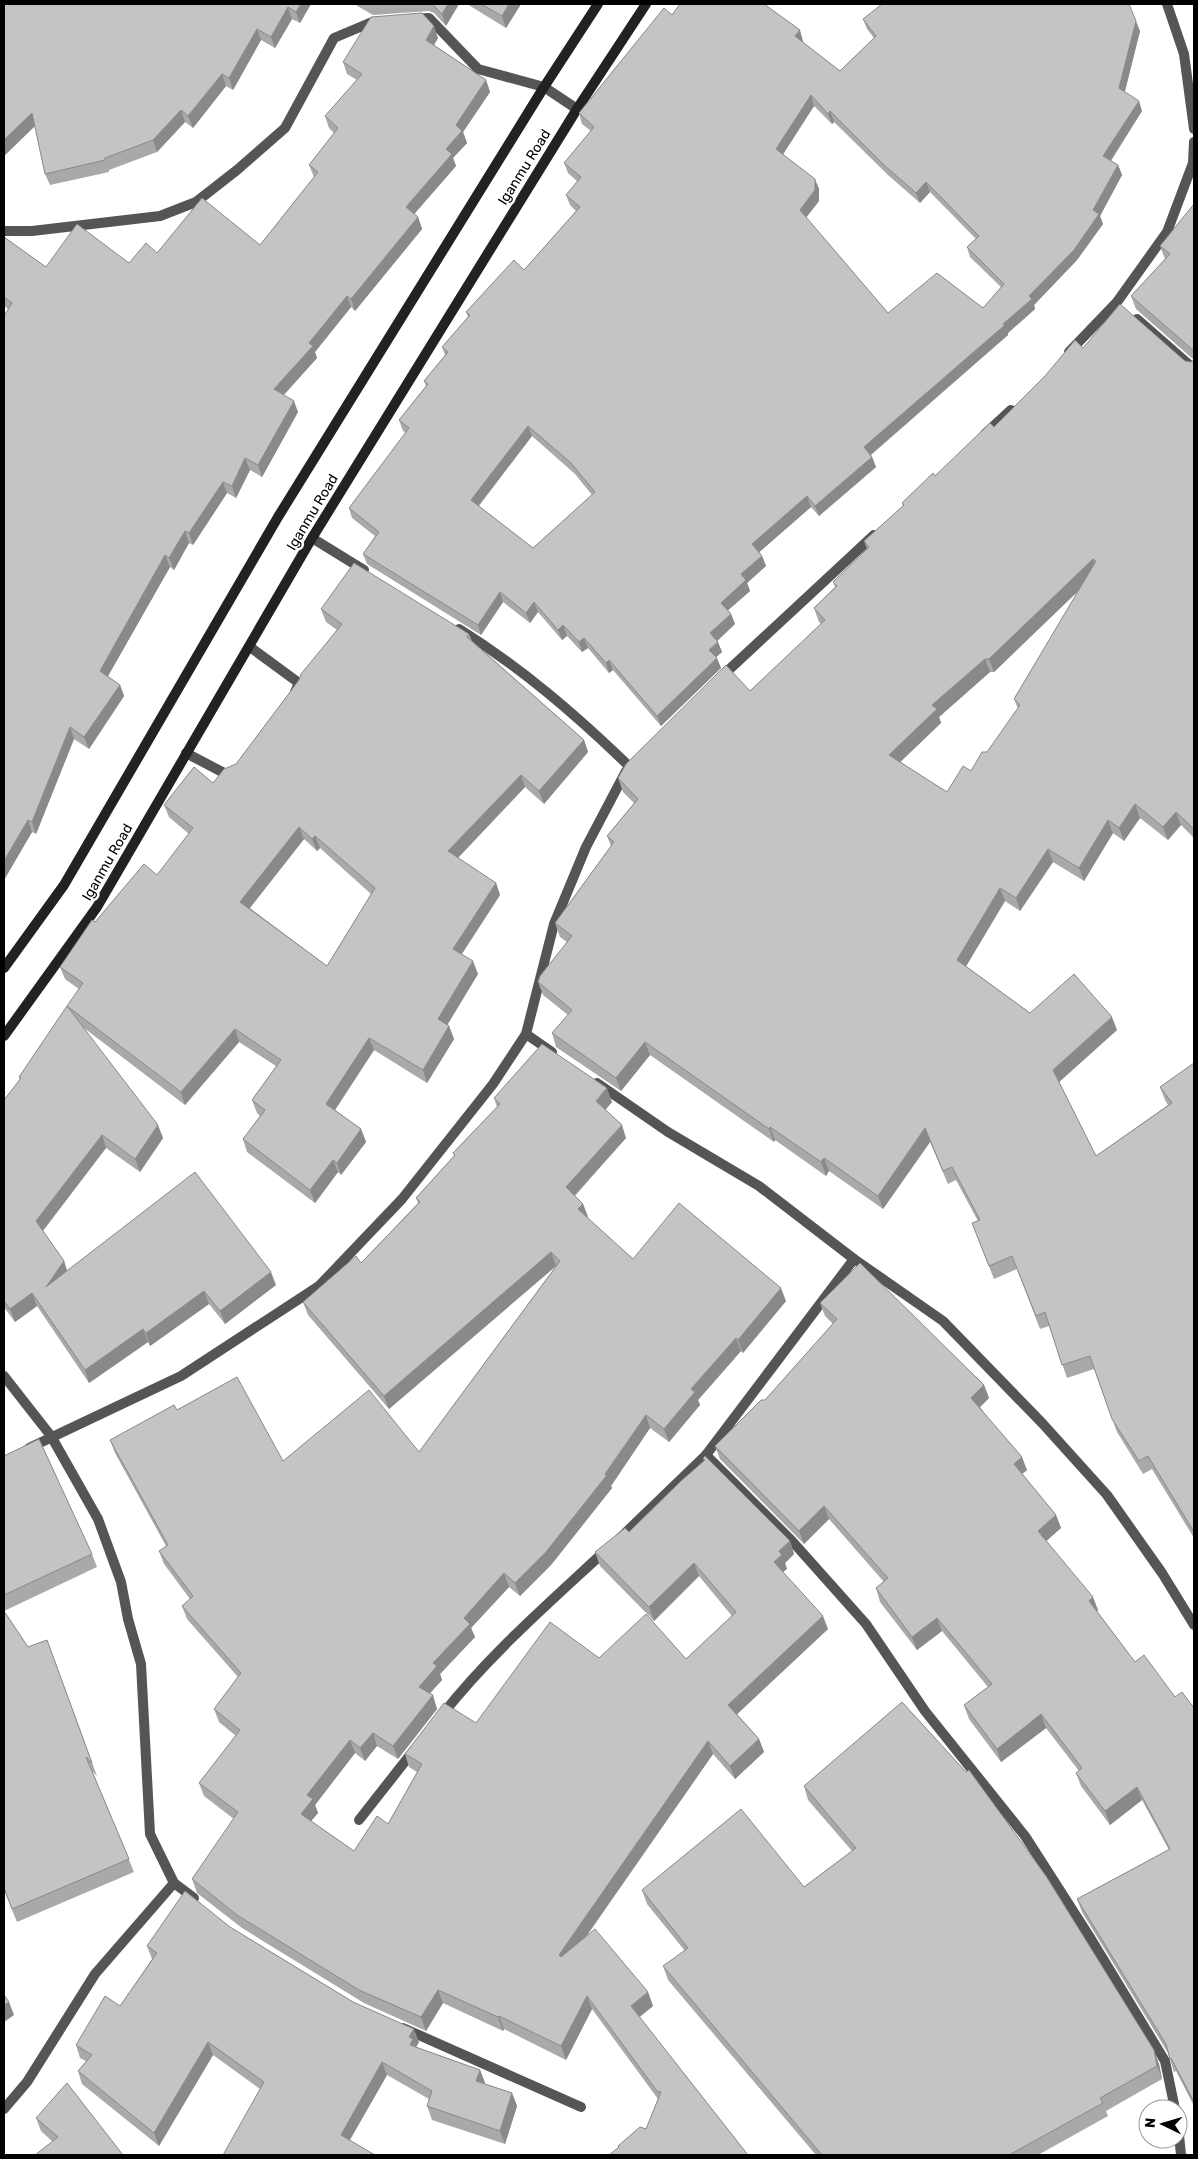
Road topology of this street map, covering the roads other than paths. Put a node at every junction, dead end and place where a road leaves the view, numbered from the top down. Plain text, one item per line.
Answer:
1 (598, 4) edge
2 (646, 4) edge
3 (1167, 4) edge
4 (544, 87) junction
5 (577, 109) junction
6 (1194, 129) edge
7 (1194, 142) edge
8 (4, 231) edge
9 (1124, 308) junction
10 (1061, 360) edge
11 (1194, 369) edge
12 (1020, 402) edge
13 (976, 442) edge
14 (882, 528) edge
15 (312, 538) junction
16 (371, 574) edge
17 (452, 625) edge
18 (250, 648) junction
19 (712, 686) edge
20 (286, 704) edge
21 (186, 752) junction
22 (240, 766) edge
23 (4, 968) edge
24 (526, 1034) junction
25 (4, 1036) edge
26 (558, 1056) edge
27 (589, 1077) edge
28 (854, 1259) junction
29 (4, 1376) edge
30 (52, 1436) junction
31 (20, 1453) edge
32 (706, 1455) junction
33 (1194, 1625) edge
34 (437, 1721) edge
35 (419, 1744) edge
36 (360, 1820) dead end
37 (174, 1883) junction
38 (202, 1905) edge
39 (389, 2021) edge
40 (1173, 2099) edge
41 (580, 2107) dead end
42 (4, 2109) edge

1 - 4 main road, Iganmu Road
2 - 5 main road, Iganmu Road
3 - 6 street
4 - 5 street
4 - 8 street
4 - 23 main road, Iganmu Road
5 - 15 main road, Iganmu Road
7 - 9 street
9 - 10 street
9 - 11 street
12 - 13 street
14 - 19 street
15 - 16 street
15 - 18 main road, Iganmu Road
17 - 24 street
18 - 20 street
18 - 21 main road, Iganmu Road
21 - 22 street
21 - 25 main road, Iganmu Road
24 - 26 street
24 - 30 street
27 - 28 street
28 - 32 street
28 - 33 street
29 - 30 street
30 - 31 street
30 - 37 street
32 - 34 street
32 - 40 street
35 - 36 street
37 - 38 street
37 - 42 street
39 - 41 street

